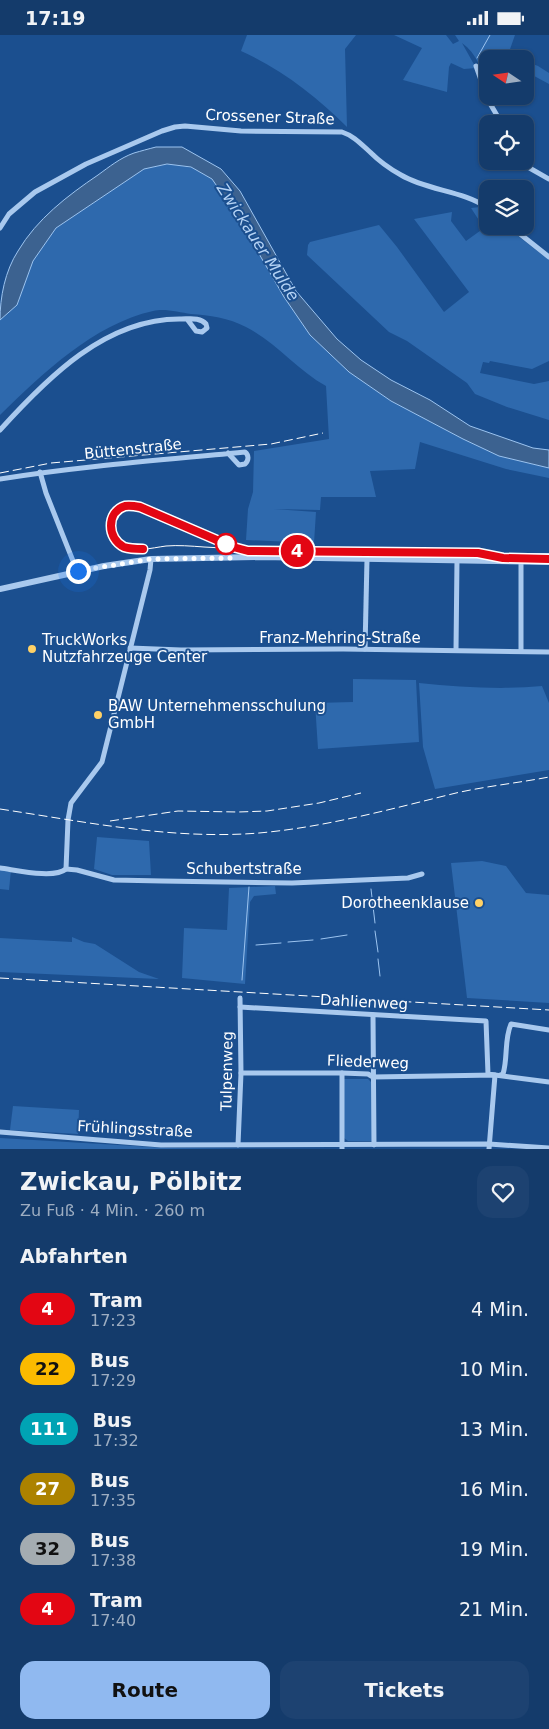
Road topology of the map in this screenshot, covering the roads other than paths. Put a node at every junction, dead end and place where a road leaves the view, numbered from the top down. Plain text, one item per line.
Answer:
1 (476, 66) dead end
2 (497, 115) edge
3 (533, 170) edge
4 (549, 179) edge
5 (479, 203) edge
6 (0, 227) edge
7 (521, 235) edge
8 (549, 257) edge
9 (186, 319) dead end
10 (0, 431) edge
11 (228, 453) dead end
12 (40, 472) junction
13 (0, 479) edge
14 (549, 556) edge
15 (151, 559) junction
16 (367, 559) junction
17 (457, 560) junction
18 (481, 560) junction
19 (549, 562) edge
20 (521, 563) junction
21 (78, 571) junction
22 (0, 589) edge
23 (130, 648) junction
24 (365, 649) junction
25 (456, 651) junction
26 (521, 651) junction
27 (549, 652) edge
28 (0, 868) edge
29 (66, 869) junction
30 (422, 874) dead end
31 (240, 998) dead end
32 (240, 1007) junction
33 (373, 1015) junction
34 (549, 1030) edge
35 (240, 1073) junction
36 (342, 1073) junction
37 (495, 1075) junction
38 (374, 1077) junction
39 (549, 1082) edge
40 (0, 1133) edge
41 (238, 1145) junction
42 (374, 1145) junction
43 (268, 1147) edge
44 (342, 1147) edge
45 (489, 1147) edge
46 (549, 1148) edge

1 - 2 street
3 - 4 street
5 - 6 street, Crossener Straße
7 - 8 street
9 - 10 street
11 - 12 street, Büttenstraße
12 - 13 street, Büttenstraße
12 - 21 street
14 - 18 street
15 - 16 street
15 - 21 street
15 - 23 street
16 - 17 street
16 - 24 street
17 - 18 street
17 - 25 street
18 - 20 street
19 - 20 street
20 - 26 street
21 - 22 street
23 - 24 street, Franz-Mehring-Straße
23 - 29 street
24 - 25 street, Franz-Mehring-Straße
25 - 26 street, Franz-Mehring-Straße
26 - 27 street, Franz-Mehring-Straße
28 - 29 street, Schubertstraße
29 - 30 street, Schubertstraße
31 - 32 street, Tulpenweg
32 - 33 street, Dahlienweg
32 - 35 street, Tulpenweg
33 - 37 street, Dahlienweg
33 - 38 street
34 - 37 street
35 - 36 street, Fliederweg
35 - 41 street, Tulpenweg
36 - 38 street, Fliederweg
36 - 44 street
37 - 38 street, Fliederweg
37 - 39 street, Fliederweg
37 - 45 street
38 - 42 street
40 - 41 street, Frühlingsstraße
41 - 43 street, Frühlingsstraße
42 - 44 street, Frühlingsstraße
42 - 45 street, Frühlingsstraße
43 - 44 street, Frühlingsstraße
45 - 46 street, Frühlingsstraße

